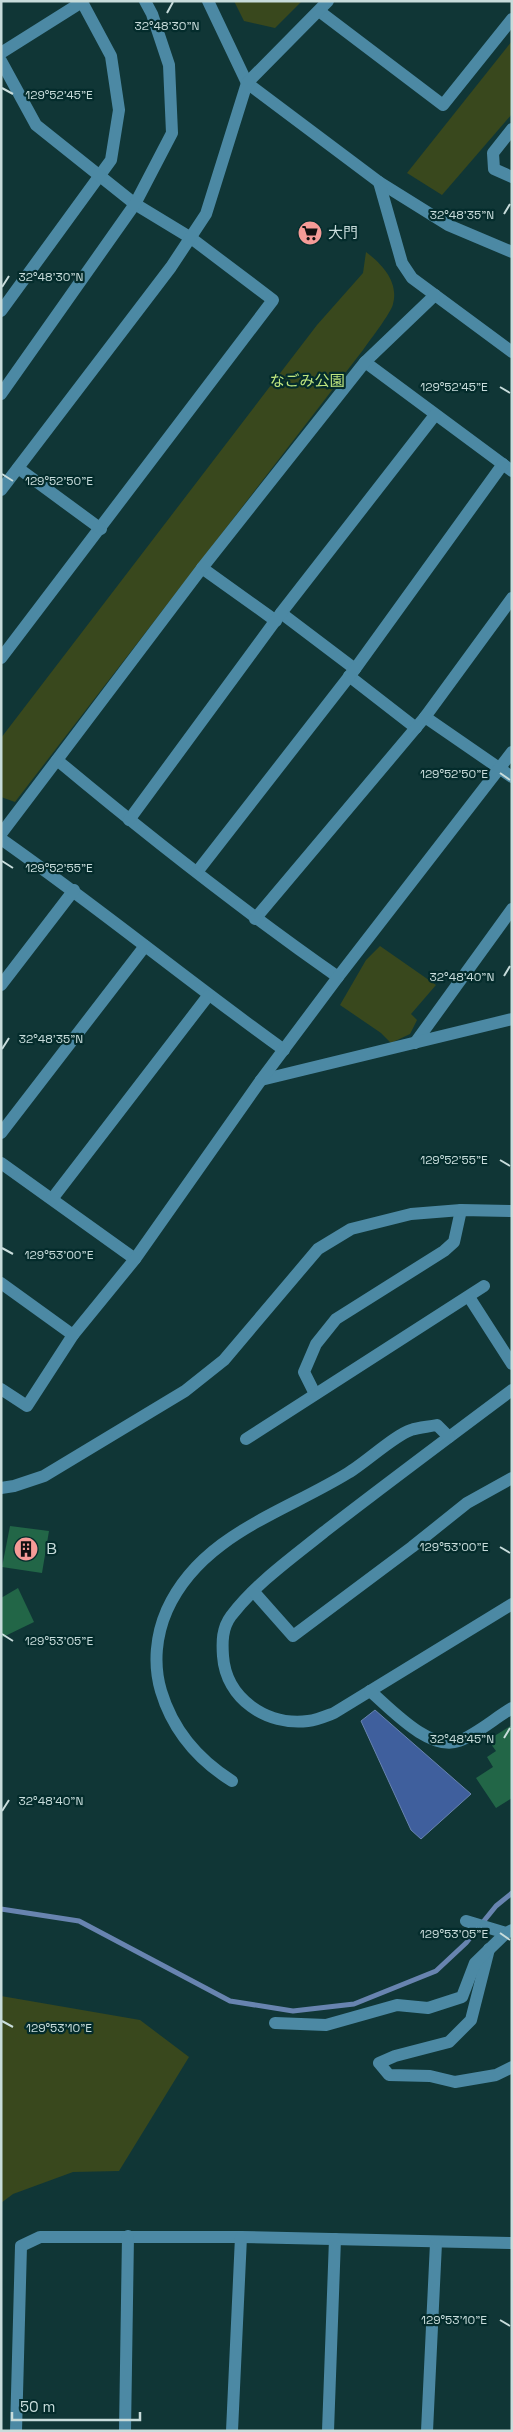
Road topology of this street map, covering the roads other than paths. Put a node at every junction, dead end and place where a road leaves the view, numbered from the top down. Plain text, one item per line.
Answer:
1 (145, 1) edge
2 (208, 1) edge
3 (328, 1) edge
4 (318, 11) junction
5 (512, 19) edge
6 (1, 53) edge
7 (1, 60) edge
8 (247, 83) junction
9 (512, 129) edge
10 (100, 175) junction
11 (512, 177) edge
12 (379, 182) junction
13 (136, 204) junction
14 (191, 238) junction
15 (512, 252) edge
16 (435, 295) junction
17 (1, 311) edge
18 (512, 352) edge
19 (365, 362) junction
20 (1, 394) edge
21 (435, 415) junction
22 (507, 467) edge
23 (18, 468) junction
24 (1, 490) edge
25 (101, 529) junction
26 (202, 568) junction
27 (512, 598) edge
28 (279, 617) junction
29 (1, 658) edge
30 (352, 672) junction
31 (425, 717) junction
32 (416, 728) junction
33 (512, 752) edge
34 (57, 760) junction
35 (500, 768) junction
36 (512, 777) edge
37 (129, 820) junction
38 (1, 834) edge
39 (1, 839) edge
40 (197, 872) junction
41 (74, 890) junction
42 (512, 909) edge
43 (255, 919) junction
44 (145, 946) junction
45 (338, 977) junction
46 (1, 985) edge
47 (208, 996) junction
48 (512, 1019) edge
49 (414, 1043) junction
50 (284, 1050) junction
51 (262, 1080) junction
52 (1, 1133) edge
53 (1, 1162) edge
54 (52, 1199) junction
55 (461, 1210) junction
56 (512, 1211) edge
57 (135, 1259) junction
58 (1, 1283) edge
59 (484, 1286) dead end
60 (469, 1297) junction
61 (73, 1335) junction
62 (512, 1364) edge
63 (1, 1389) edge
64 (512, 1390) edge
65 (315, 1394) junction
66 (450, 1437) junction
67 (246, 1439) dead end
68 (512, 1478) edge
69 (1, 1488) edge
70 (254, 1592) junction
71 (512, 1605) edge
72 (370, 1691) junction
73 (512, 1708) edge
74 (232, 1781) dead end
75 (467, 1921) dead end
76 (509, 1932) edge
77 (489, 1949) junction
78 (275, 2023) dead end
79 (512, 2067) edge
80 (128, 2236) junction
81 (241, 2236) junction
82 (335, 2240) junction
83 (436, 2243) junction
84 (512, 2243) edge
85 (16, 2431) edge
86 (125, 2431) edge
87 (232, 2431) edge
88 (328, 2431) edge
89 (427, 2431) edge

1 - 13 street
2 - 8 street
3 - 4 street
4 - 5 street
4 - 8 street
6 - 10 street
7 - 10 street
8 - 12 street
8 - 14 street
9 - 11 street
10 - 13 street
10 - 17 street
12 - 15 street
12 - 16 street
13 - 14 street
13 - 20 street
14 - 23 street
14 - 25 street
16 - 18 street
16 - 19 street
19 - 21 street
19 - 26 street
21 - 22 street
21 - 28 street
22 - 30 street
23 - 24 street
23 - 25 street
25 - 29 street
26 - 28 street
26 - 34 street
27 - 31 street
28 - 30 street
28 - 37 street
30 - 32 street
30 - 40 street
31 - 32 street
31 - 35 street
32 - 43 street
33 - 35 street
34 - 37 street
34 - 38 street
35 - 36 street
35 - 45 street
37 - 40 street
39 - 41 street
40 - 43 street
41 - 44 street
41 - 46 street
42 - 49 street
43 - 45 street
44 - 47 street
44 - 52 street
45 - 50 street
47 - 50 street
47 - 54 street
48 - 49 street
49 - 51 street
50 - 51 street
51 - 57 street
53 - 54 street
54 - 57 street
55 - 56 street
55 - 65 street
55 - 69 street
57 - 61 street
58 - 61 street
59 - 60 street
60 - 62 street
60 - 65 street
61 - 63 street
64 - 66 street
65 - 67 street
66 - 70 street
66 - 74 street
68 - 70 street
70 - 72 street
71 - 72 street
72 - 73 street
75 - 76 street
76 - 77 street
77 - 78 street
77 - 79 street
80 - 81 street
80 - 85 street
80 - 86 street
81 - 82 street
81 - 87 street
82 - 83 street
82 - 88 street
83 - 84 street
83 - 89 street

